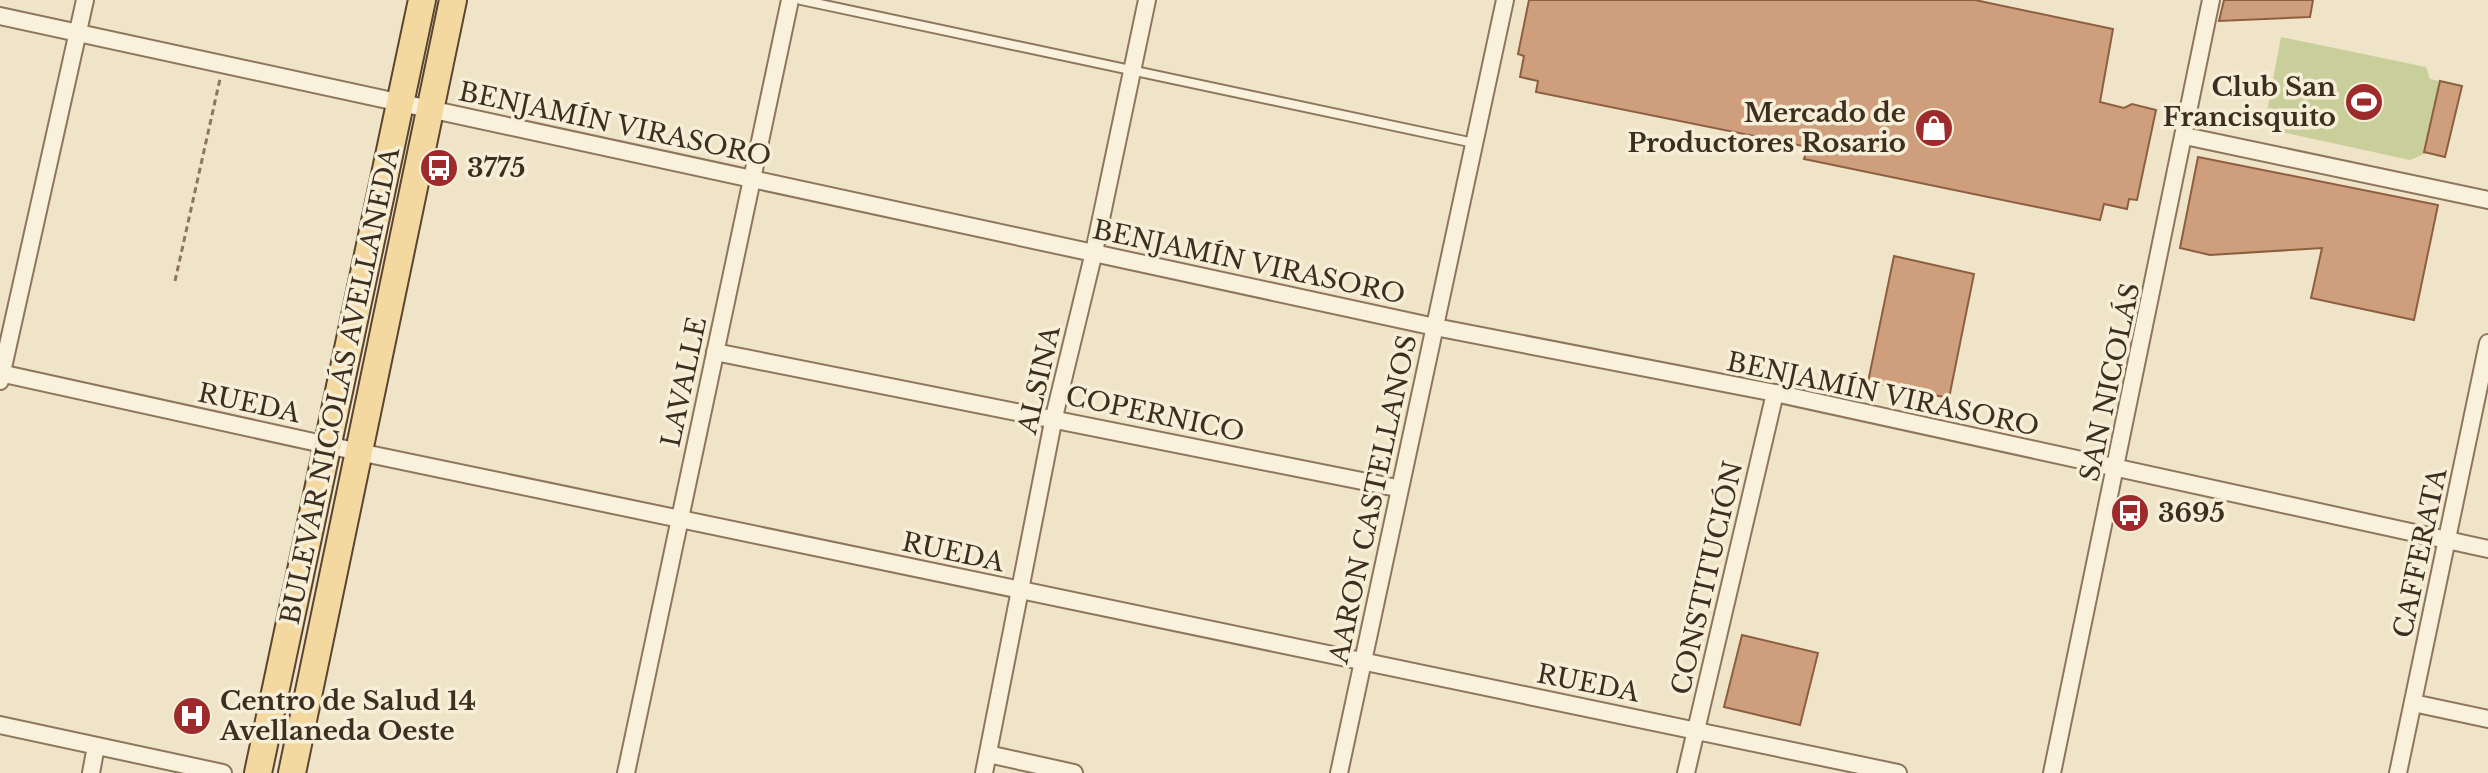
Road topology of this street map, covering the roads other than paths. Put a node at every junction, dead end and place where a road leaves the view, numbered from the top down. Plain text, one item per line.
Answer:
1 (85, 0) edge
2 (422, 0) edge
3 (453, 0) edge
4 (790, 0) edge
5 (801, 0) edge
6 (1147, 0) edge
7 (1505, 0) edge
8 (2211, 0) edge
9 (0, 16) edge
10 (78, 33) junction
11 (1132, 70) junction
12 (400, 101) junction
13 (430, 108) junction
14 (2185, 136) junction
15 (1474, 143) junction
16 (752, 178) junction
17 (2488, 200) edge
18 (1094, 252) junction
19 (1435, 327) junction
20 (2488, 343) edge
21 (715, 352) junction
22 (1, 376) edge
23 (1775, 393) junction
24 (1054, 417) junction
25 (328, 445) junction
26 (359, 452) junction
27 (2116, 470) junction
28 (1397, 488) junction
29 (680, 520) junction
30 (2447, 541) junction
31 (2488, 549) edge
32 (1022, 591) junction
33 (1362, 663) junction
34 (2413, 703) junction
35 (2488, 719) edge
36 (0, 725) edge
37 (1696, 728) junction
38 (96, 746) junction
39 (988, 754) junction
40 (91, 773) edge
41 (223, 773) edge
42 (258, 773) edge
43 (292, 773) edge
44 (626, 773) edge
45 (984, 773) edge
46 (1074, 773) edge
47 (1339, 773) edge
48 (1686, 773) edge
49 (1898, 773) edge
50 (2052, 773) edge
51 (2398, 773) edge

1 - 10 street
2 - 12 main road, BULEVAR NICOLÁS AVELLANEDA
3 - 13 main road, BULEVAR NICOLÁS AVELLANEDA
4 - 16 street, LAVALLE
5 - 11 lane
6 - 11 street, ALSINA
7 - 15 street, AARON CASTELLANOS
8 - 14 street, SAN NICOLÁS
9 - 10 street, BENJAMÍN VIRASORO
10 - 12 street, BENJAMÍN VIRASORO
10 - 22 street
11 - 15 lane
11 - 18 street, ALSINA
12 - 13 street, BENJAMÍN VIRASORO
12 - 25 main road, BULEVAR NICOLÁS AVELLANEDA
13 - 16 street, BENJAMÍN VIRASORO
13 - 26 main road, BULEVAR NICOLÁS AVELLANEDA
14 - 17 street
14 - 27 street, SAN NICOLÁS
15 - 19 street, AARON CASTELLANOS
16 - 18 street, BENJAMÍN VIRASORO
16 - 21 street, LAVALLE
18 - 19 street, BENJAMÍN VIRASORO
18 - 24 street, ALSINA
19 - 23 street, BENJAMÍN VIRASORO
19 - 28 street, AARON CASTELLANOS
20 - 30 street, CAFFERATA
21 - 24 street, COPERNICO
21 - 29 street, LAVALLE
22 - 25 street, RUEDA
23 - 27 street, BENJAMÍN VIRASORO
23 - 37 street, CONSTITUCIÓN
24 - 28 street, COPERNICO
24 - 32 street, ALSINA
25 - 26 street, RUEDA
25 - 42 main road, BULEVAR NICOLÁS AVELLANEDA
26 - 29 street, RUEDA
26 - 43 main road, BULEVAR NICOLÁS AVELLANEDA
27 - 30 street, BENJAMÍN VIRASORO
27 - 50 street, SAN NICOLÁS
28 - 33 street, AARON CASTELLANOS
29 - 32 street, RUEDA
29 - 44 street, LAVALLE
30 - 31 street, BENJAMÍN VIRASORO
30 - 34 street, CAFFERATA
32 - 33 street, RUEDA
32 - 39 street, ALSINA
33 - 37 street, RUEDA
33 - 47 street, AARON CASTELLANOS
34 - 35 street
34 - 51 street, CAFFERATA
36 - 38 street
37 - 48 street, CONSTITUCIÓN
37 - 49 street, RUEDA
38 - 40 street
38 - 41 street
39 - 45 street, ALSINA
39 - 46 street

